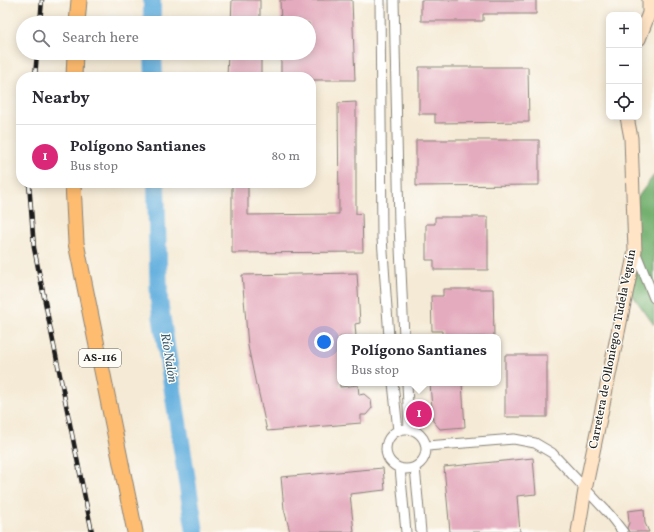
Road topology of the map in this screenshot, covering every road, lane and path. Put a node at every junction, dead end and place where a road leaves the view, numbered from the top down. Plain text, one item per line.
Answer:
1 (80, 0) edge
2 (380, 0) edge
3 (394, 0) edge
4 (649, 0) edge
5 (78, 16) edge
6 (642, 32) edge
7 (75, 60) edge
8 (74, 72) edge
9 (628, 120) edge
10 (72, 188) edge
11 (634, 251) junction
12 (654, 298) edge
13 (389, 334) edge
14 (404, 334) edge
15 (393, 386) edge
16 (407, 386) edge
17 (409, 428) junction
18 (398, 431) junction
19 (427, 446) junction
20 (415, 467) junction
21 (400, 468) junction
22 (585, 490) junction
23 (135, 532) edge
24 (406, 532) edge
25 (421, 532) edge
26 (578, 532) edge
27 (623, 532) edge

1 - 5 main road
2 - 13 street
3 - 14 street
4 - 6 street
7 - 8 main road
9 - 11 street, Carretera de Olloniego a Tudela Veguín
10 - 23 main road, AS-116
11 - 12 street
11 - 22 street, Carretera de Olloniego a Tudela Veguín
15 - 18 street
16 - 17 street
17 - 18 street
17 - 19 street
18 - 21 street
19 - 20 street
19 - 22 street
20 - 21 street
20 - 25 street
21 - 24 street
22 - 26 street, Carretera de Olloniego a Tudela Veguín
22 - 27 street

